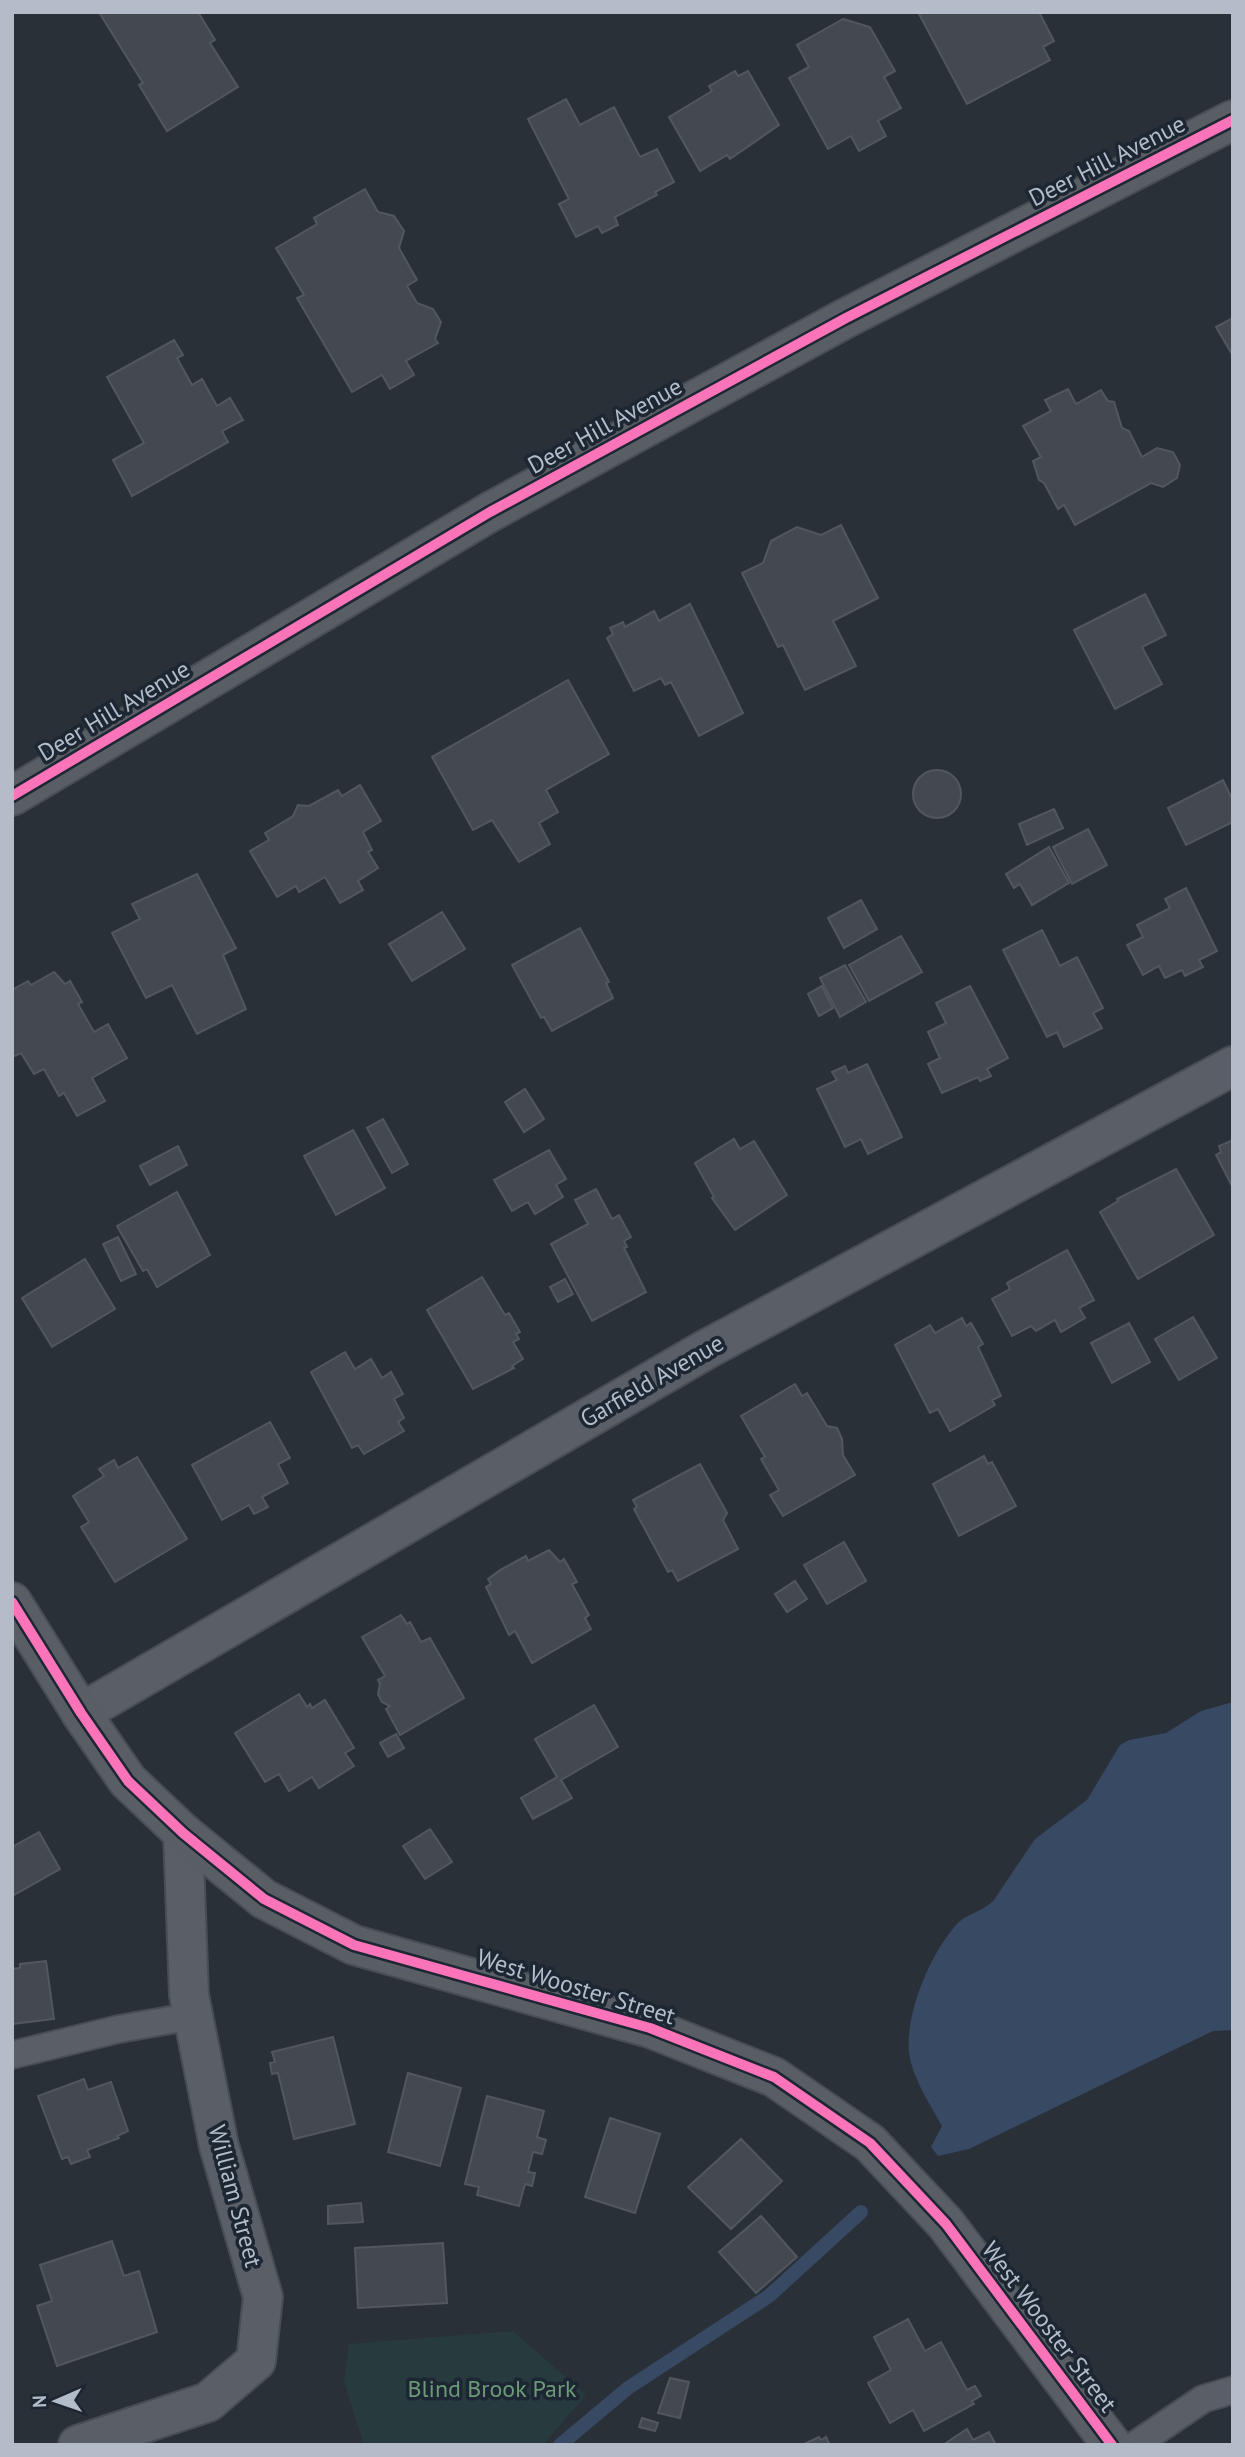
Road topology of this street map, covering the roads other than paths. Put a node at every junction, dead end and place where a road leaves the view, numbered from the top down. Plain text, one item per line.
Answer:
1 (1233, 120) edge
2 (12, 796) edge
3 (1233, 1066) edge
4 (12, 1602) edge
5 (81, 1713) junction
6 (183, 1833) junction
7 (194, 2016) junction
8 (12, 2056) edge
9 (1233, 2390) edge
10 (78, 2445) edge
11 (1112, 2445) edge
12 (1135, 2445) edge

1 - 2 street, Deer Hill Avenue
3 - 5 street, Garfield Avenue
4 - 5 street, West Wooster Street
5 - 6 street, West Wooster Street
6 - 7 street, William Street
6 - 11 street, West Wooster Street
7 - 8 lane
7 - 10 street, William Street
9 - 12 lane

